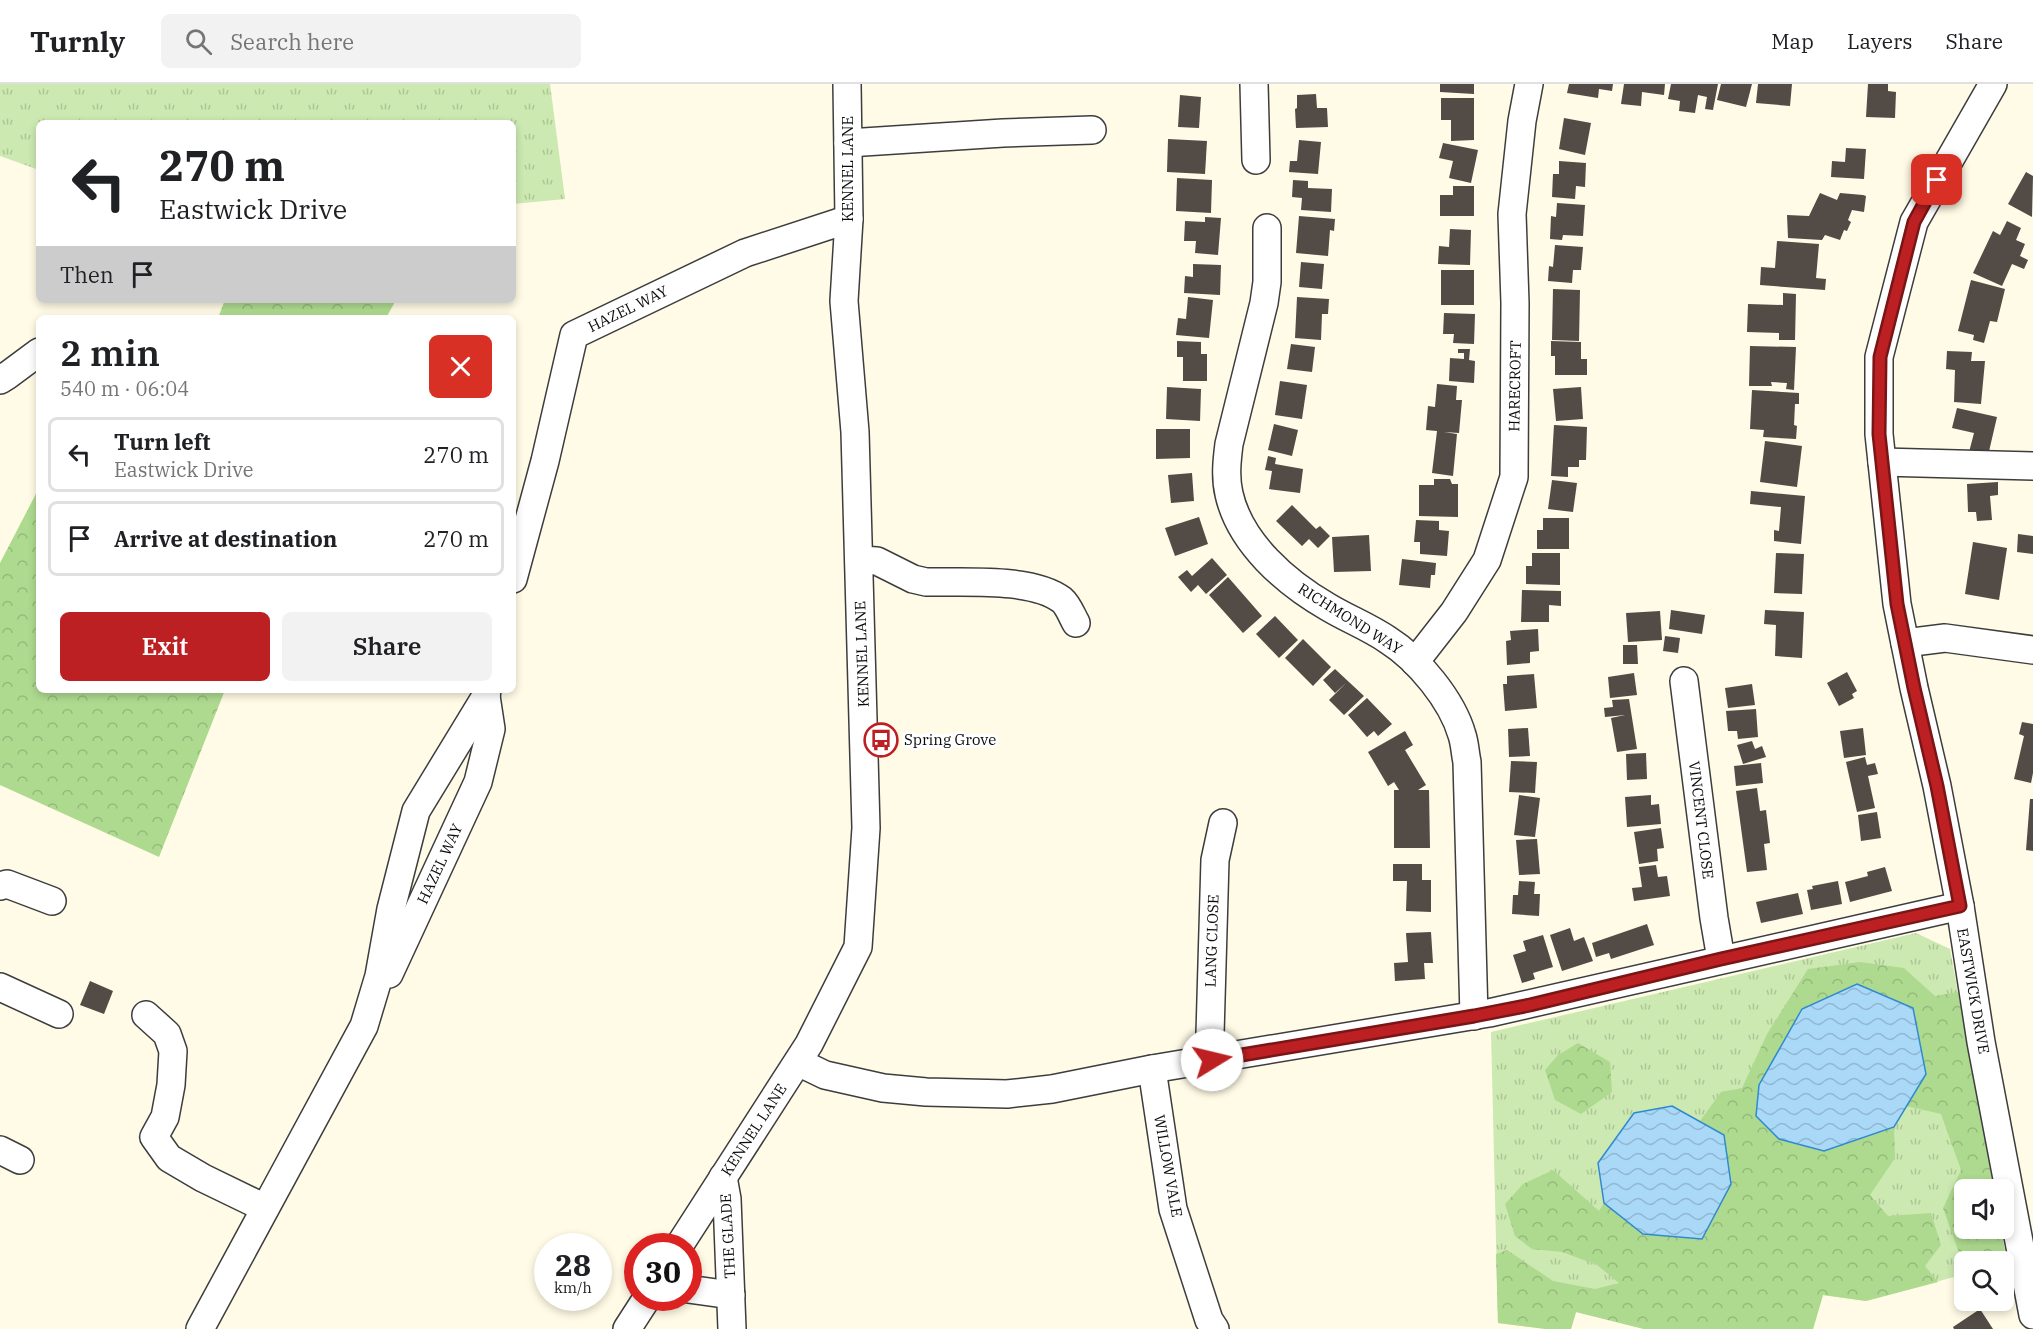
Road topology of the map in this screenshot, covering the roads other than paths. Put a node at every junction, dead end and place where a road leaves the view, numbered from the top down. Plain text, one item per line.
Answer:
1 (847, 84) edge
2 (1254, 84) edge
3 (1529, 84) edge
4 (1993, 84) edge
5 (1092, 130) dead end
6 (848, 143) junction
7 (1256, 160) dead end
8 (849, 219) junction
9 (1267, 228) dead end
10 (36, 354) edge
11 (0, 380) edge
12 (1882, 462) junction
13 (2033, 466) edge
14 (859, 560) junction
15 (516, 568) edge
16 (1072, 602) dead end
17 (1905, 643) junction
18 (2033, 650) edge
19 (1415, 662) junction
20 (1684, 681) dead end
21 (486, 693) edge
22 (1223, 823) dead end
23 (0, 886) edge
24 (52, 901) dead end
25 (1960, 906) junction
26 (1721, 959) junction
27 (0, 987) edge
28 (59, 1014) dead end
29 (146, 1016) dead end
30 (1474, 1016) junction
31 (364, 1026) junction
32 (1212, 1060) junction
33 (798, 1062) junction
34 (1152, 1069) junction
35 (723, 1177) junction
36 (265, 1209) junction
37 (687, 1233) edge
38 (702, 1291) edge
39 (731, 1295) junction
40 (639, 1311) edge
41 (2033, 1315) edge
42 (200, 1329) edge
43 (627, 1329) edge
44 (732, 1329) edge
45 (1215, 1329) edge

1 - 6 street, KENNEL LANE
2 - 7 street
3 - 19 street, HARECROFT
4 - 12 street, EASTWICK DRIVE
5 - 6 street
6 - 8 street, KENNEL LANE
8 - 14 street, KENNEL LANE
8 - 15 street, HAZEL WAY
9 - 19 street, RICHMOND WAY
10 - 11 street
12 - 13 street
12 - 17 street, EASTWICK DRIVE
14 - 16 street
14 - 33 street, KENNEL LANE
17 - 18 street
17 - 25 street, EASTWICK DRIVE
19 - 30 street, RICHMOND WAY
20 - 26 street, VINCENT CLOSE
21 - 31 street, HAZEL WAY
21 - 31 street, HAZEL WAY
22 - 32 street, LANG CLOSE
23 - 24 street
25 - 26 street
25 - 41 street, EASTWICK DRIVE
26 - 30 street
27 - 28 street
29 - 36 street
30 - 32 street
31 - 36 street, HAZEL WAY
32 - 34 street
33 - 34 street
33 - 35 street, KENNEL LANE
34 - 45 street, WILLOW VALE
35 - 37 street, KENNEL LANE
35 - 39 street, THE GLADE
36 - 42 street, HAZEL WAY
38 - 39 street, THE GLADE
39 - 44 street, THE GLADE
40 - 43 street

